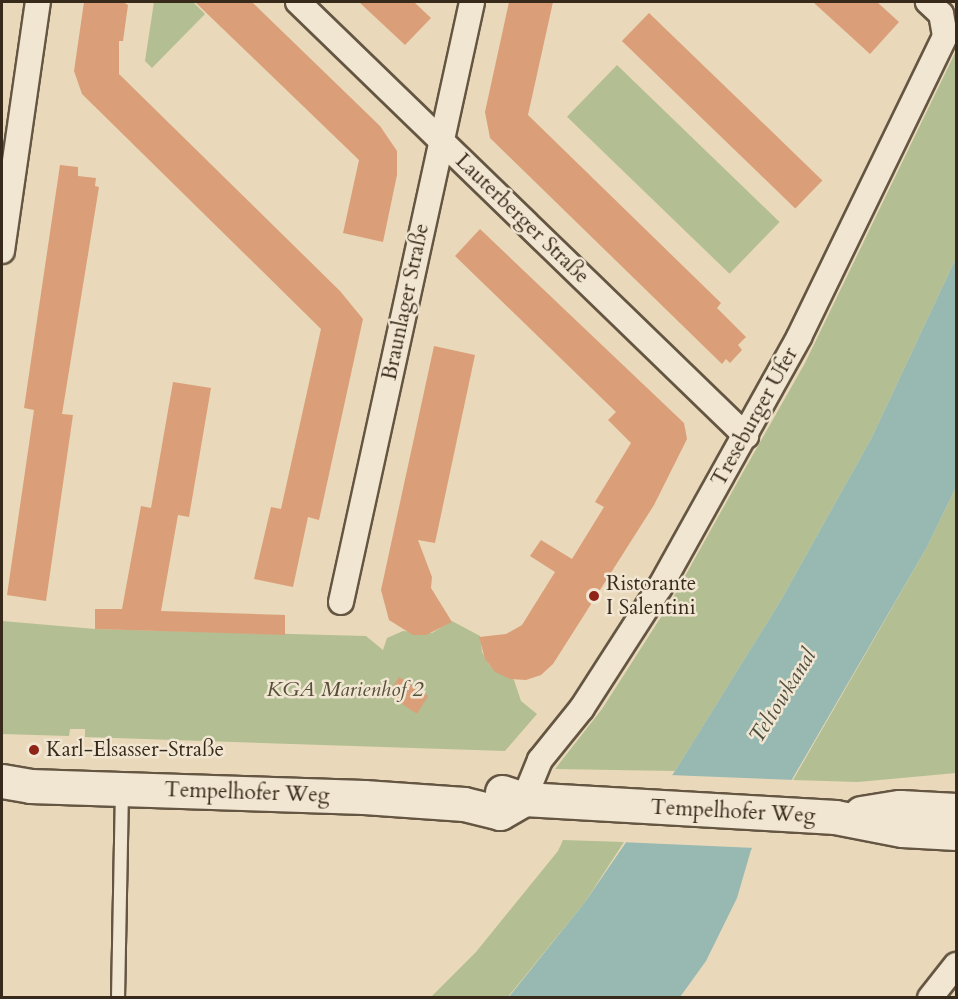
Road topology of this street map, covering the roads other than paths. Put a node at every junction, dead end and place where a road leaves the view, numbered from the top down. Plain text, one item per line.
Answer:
1 (39, 2) edge
2 (298, 2) edge
3 (472, 2) edge
4 (935, 8) edge
5 (441, 140) junction
6 (5, 200) edge
7 (2, 251) edge
8 (746, 436) junction
9 (341, 602) dead end
10 (11, 787) edge
11 (122, 790) junction
12 (524, 799) junction
13 (957, 810) edge
14 (835, 817) junction
15 (957, 833) edge
16 (957, 965) edge
17 (118, 998) edge
18 (930, 998) edge

1 - 6 street
2 - 5 street, Lauterberger Straße
3 - 5 street, Braunlager Straße
4 - 8 street, Treseburger Ufer
5 - 8 street, Lauterberger Straße
5 - 9 street, Braunlager Straße
6 - 7 street
8 - 12 street, Treseburger Ufer
10 - 11 street, Tempelhofer Weg
11 - 12 street, Tempelhofer Weg
11 - 17 lane
12 - 14 street, Tempelhofer Weg
13 - 14 street, Tempelhofer Weg
14 - 15 street, Tempelhofer Weg
16 - 18 street

